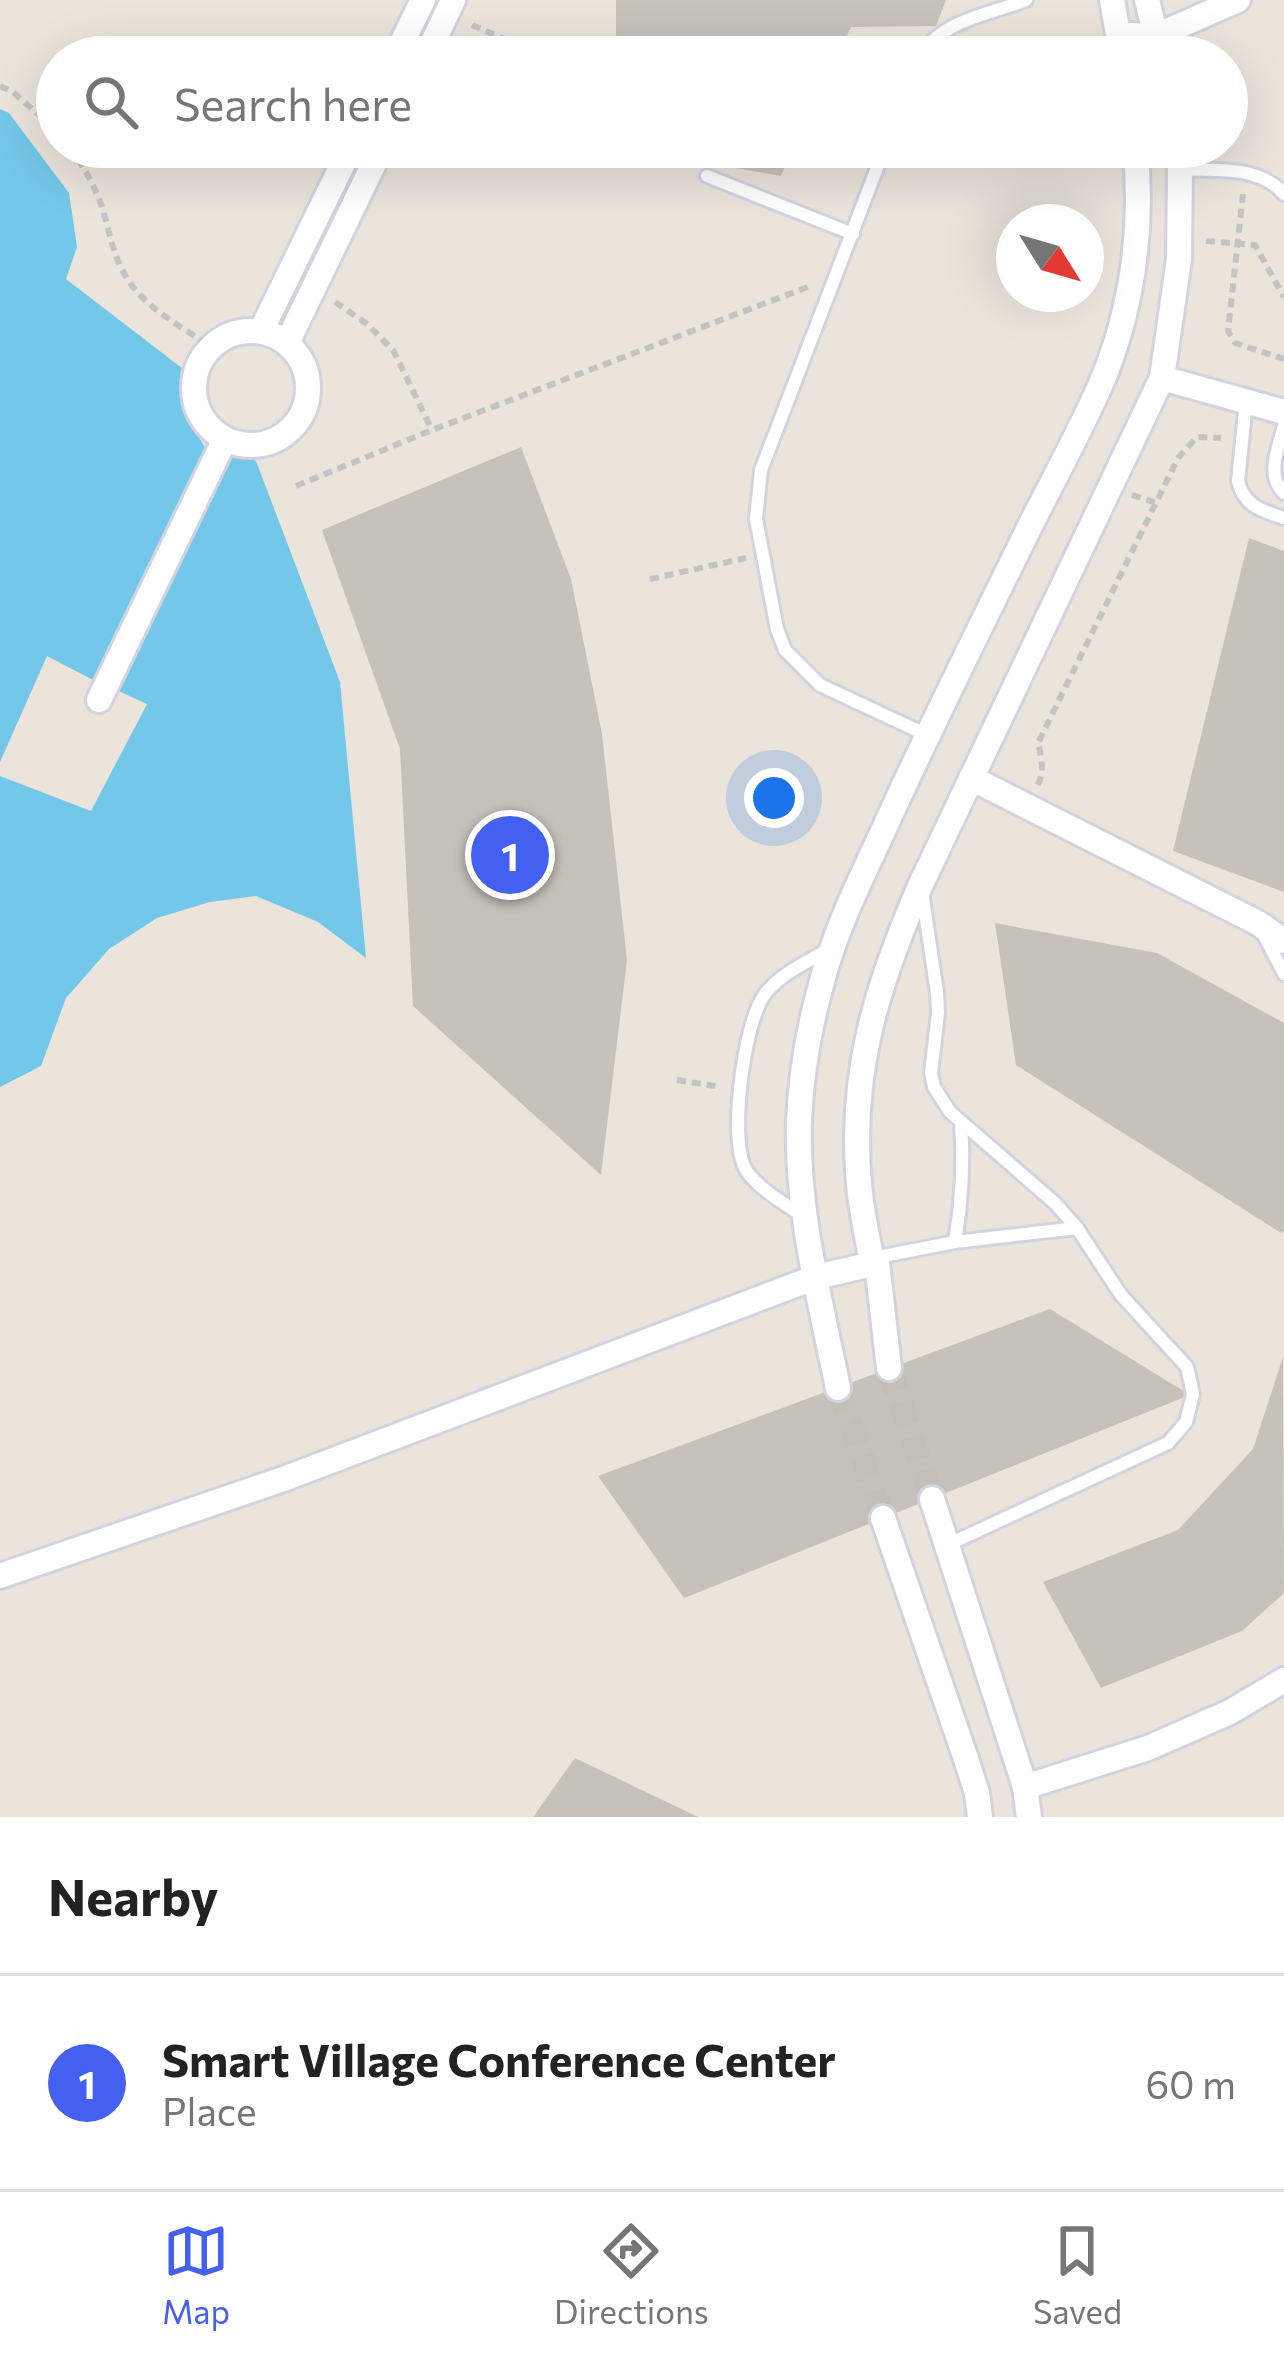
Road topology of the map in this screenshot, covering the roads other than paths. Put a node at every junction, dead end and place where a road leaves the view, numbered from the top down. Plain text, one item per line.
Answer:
1 (423, 0) edge
2 (1027, 0) edge
3 (1113, 0) edge
4 (1147, 0) edge
5 (1238, 0) edge
6 (450, 7) edge
7 (405, 36) edge
8 (436, 36) edge
9 (939, 36) edge
10 (1119, 36) edge
11 (1155, 36) edge
12 (1177, 36) edge
13 (341, 168) edge
14 (372, 168) edge
15 (877, 168) edge
16 (1138, 168) edge
17 (1179, 168) edge
18 (1227, 168) edge
19 (706, 176) dead end
20 (1284, 194) edge
21 (853, 234) junction
22 (261, 332) junction
23 (287, 343) junction
24 (1162, 378) junction
25 (1246, 399) junction
26 (1284, 412) edge
27 (1284, 424) edge
28 (225, 439) junction
29 (1284, 493) edge
30 (1284, 518) edge
31 (99, 700) dead end
32 (927, 735) junction
33 (971, 778) junction
34 (921, 884) junction
35 (1258, 923) junction
36 (1284, 941) edge
37 (832, 947) junction
38 (1284, 974) edge
39 (962, 1122) junction
40 (804, 1217) junction
41 (1077, 1228) junction
42 (955, 1242) junction
43 (874, 1260) junction
44 (816, 1277) junction
45 (889, 1368) tunnel mouth
46 (838, 1388) tunnel mouth
47 (932, 1499) tunnel mouth
48 (884, 1518) tunnel mouth
49 (947, 1545) junction
50 (0, 1576) edge
51 (1284, 1680) edge
52 (1025, 1787) junction
53 (980, 1817) edge
54 (1029, 1817) edge

1 - 7 street
2 - 9 lane
3 - 10 street
4 - 11 street
5 - 12 street
6 - 8 street
13 - 22 street
14 - 23 street
15 - 21 lane
16 - 32 street
17 - 24 street
18 - 20 lane
19 - 21 lane
21 - 32 lane
22 - 23 street
22 - 28 street
23 - 28 street
24 - 25 street
24 - 33 street
25 - 26 street
25 - 30 lane
27 - 29 lane
28 - 31 street
32 - 37 street
33 - 34 street
33 - 35 street
34 - 39 lane
34 - 43 street
35 - 36 street
35 - 38 lane
37 - 40 street
37 - 40 lane
39 - 41 lane
39 - 42 lane
40 - 44 street
41 - 42 lane
41 - 49 lane
42 - 43 lane
43 - 44 street
43 - 45 street
44 - 46 street
44 - 50 street
47 - 49 street
48 - 53 street
49 - 52 street
51 - 52 street
52 - 54 street

